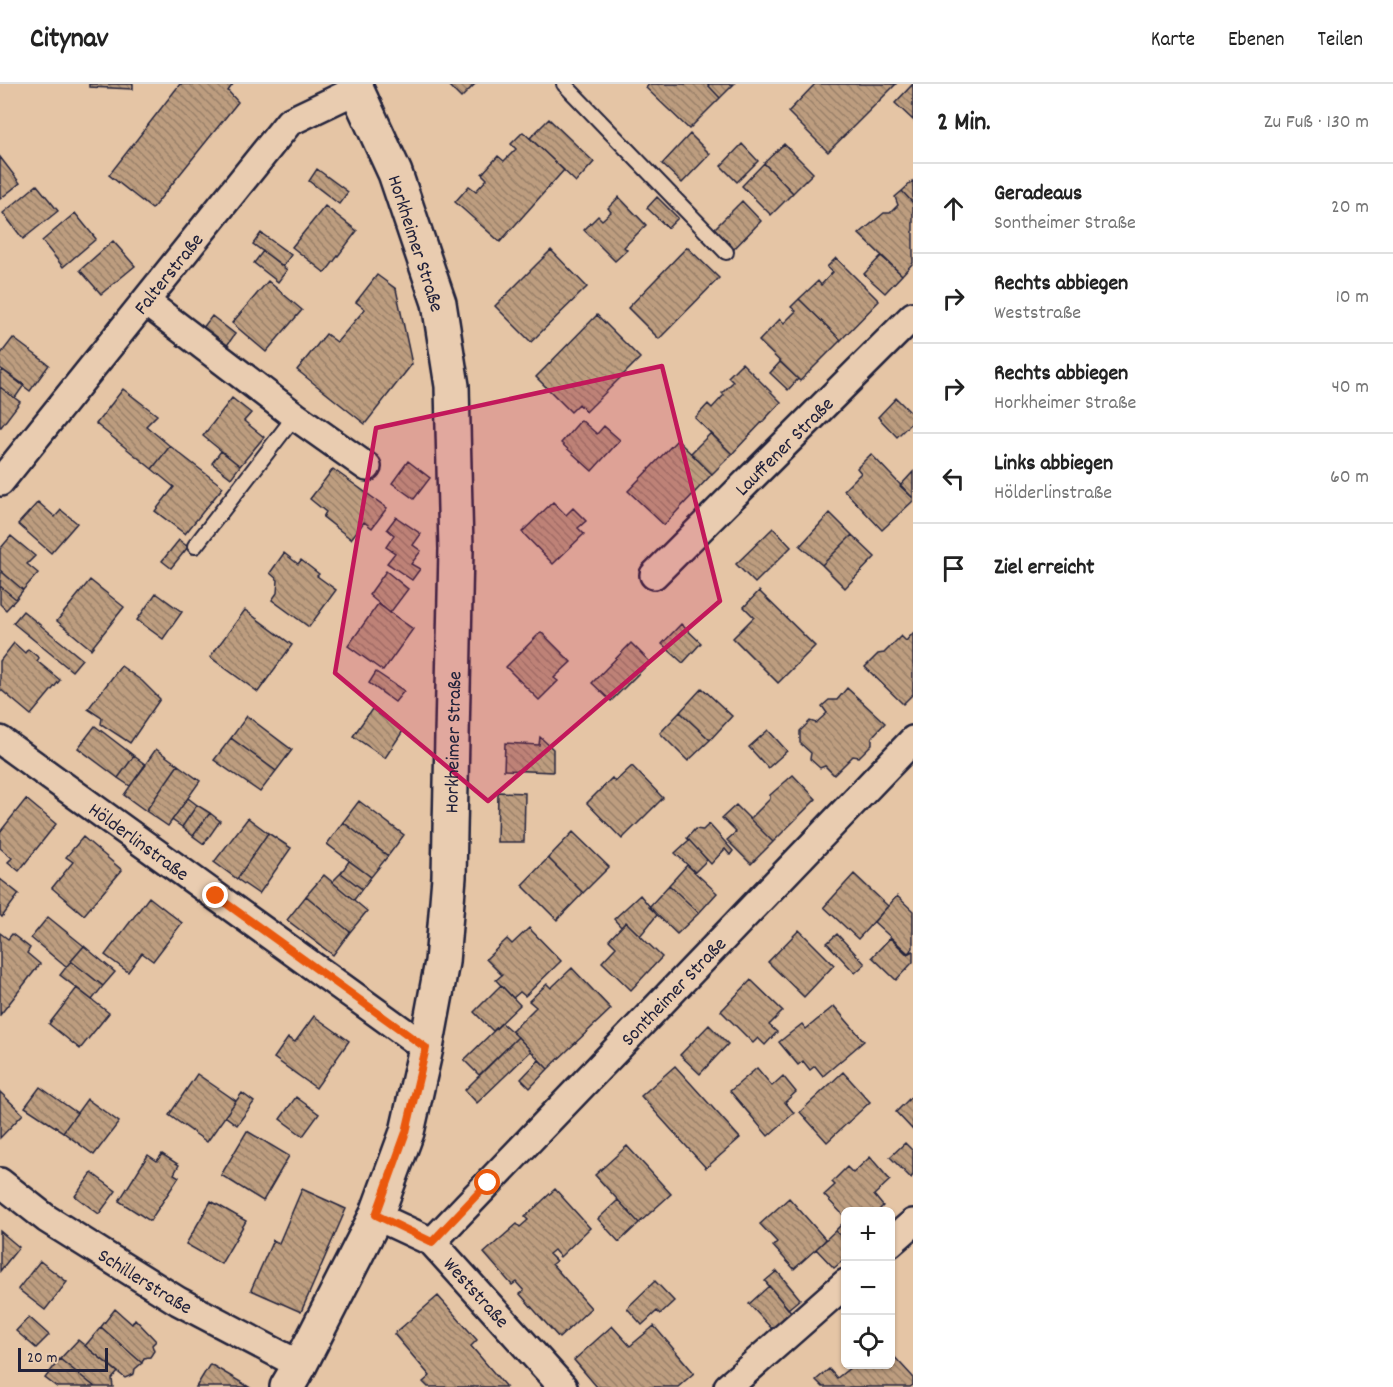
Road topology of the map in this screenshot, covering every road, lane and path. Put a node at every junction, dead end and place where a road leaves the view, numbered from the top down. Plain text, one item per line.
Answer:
1 (564, 84) edge
2 (355, 87) edge
3 (726, 252) dead end
4 (146, 302) junction
5 (913, 316) edge
6 (295, 416) junction
7 (367, 467) dead end
8 (0, 482) edge
9 (195, 546) dead end
10 (654, 575) dead end
11 (0, 740) edge
12 (913, 740) edge
13 (426, 1048) junction
14 (0, 1182) edge
15 (376, 1215) junction
16 (913, 1223) edge
17 (895, 1239) edge
18 (432, 1242) junction
19 (841, 1287) edge
20 (294, 1376) edge
21 (563, 1387) edge
22 (728, 1387) edge

1 - 3 lane
2 - 4 street, Falterstraße
2 - 13 main road, Horkheimer Straße
4 - 6 street
4 - 8 street, Falterstraße
5 - 10 street, Lauffener Straße
6 - 7 street
6 - 9 lane
11 - 13 street, Hölderlinstraße
12 - 18 street, Sontheimer Straße
13 - 15 main road, Horkheimer Straße
14 - 20 street, Schillerstraße
15 - 18 street, Weststraße
15 - 20 main road, Horkheimer Straße
16 - 17 street
18 - 21 street, Weststraße
19 - 22 street

